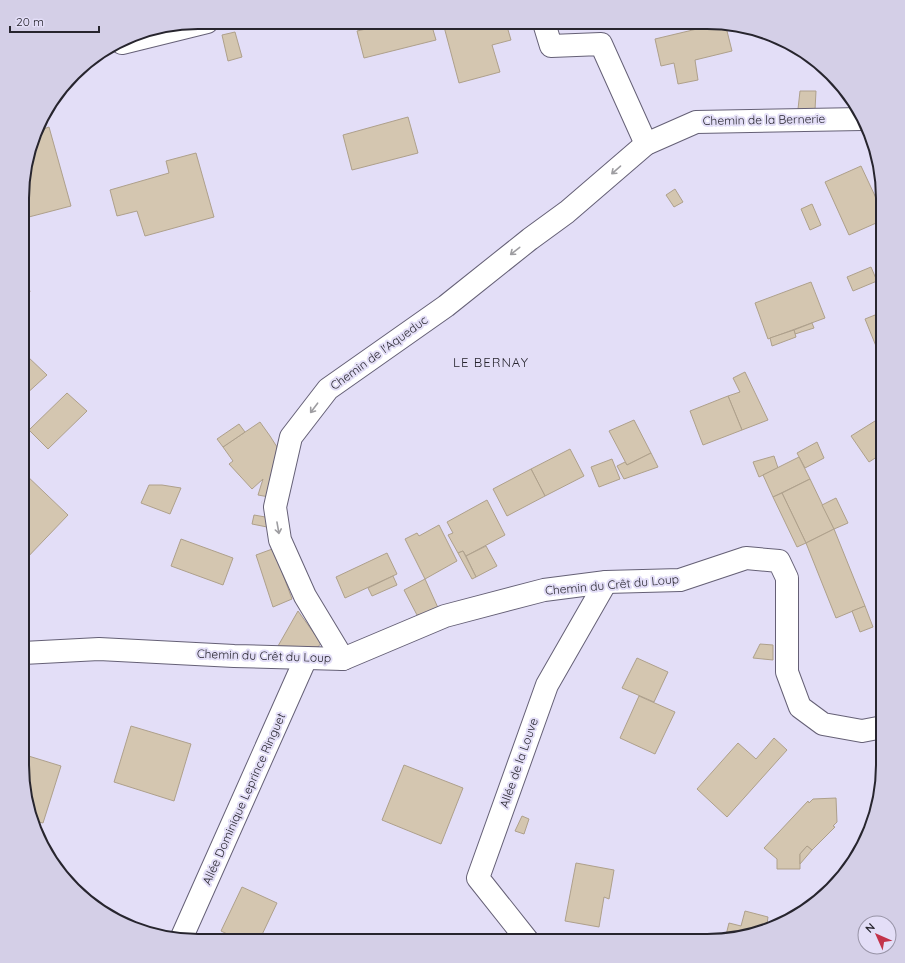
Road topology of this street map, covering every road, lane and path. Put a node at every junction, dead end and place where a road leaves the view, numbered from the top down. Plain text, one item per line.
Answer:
1 (546, 29) edge
2 (171, 31) edge
3 (158, 34) edge
4 (856, 119) edge
5 (646, 144) junction
6 (606, 582) junction
7 (29, 653) edge
8 (306, 658) junction
9 (343, 659) junction
10 (876, 728) edge
11 (184, 934) edge
12 (522, 934) edge

1 - 5 street
2 - 3 street
4 - 5 street, Chemin de la Bernerie
5 -> 9 street, Chemin de l'Aqueduc
6 - 9 street, Chemin du Crêt du Loup
6 - 10 street, Chemin du Crêt du Loup
6 - 12 street, Allée de la Louve
7 - 8 street, Chemin du Crêt du Loup
8 - 9 street, Chemin du Crêt du Loup
8 - 11 street, Allée Dominique Leprince Ringuet

